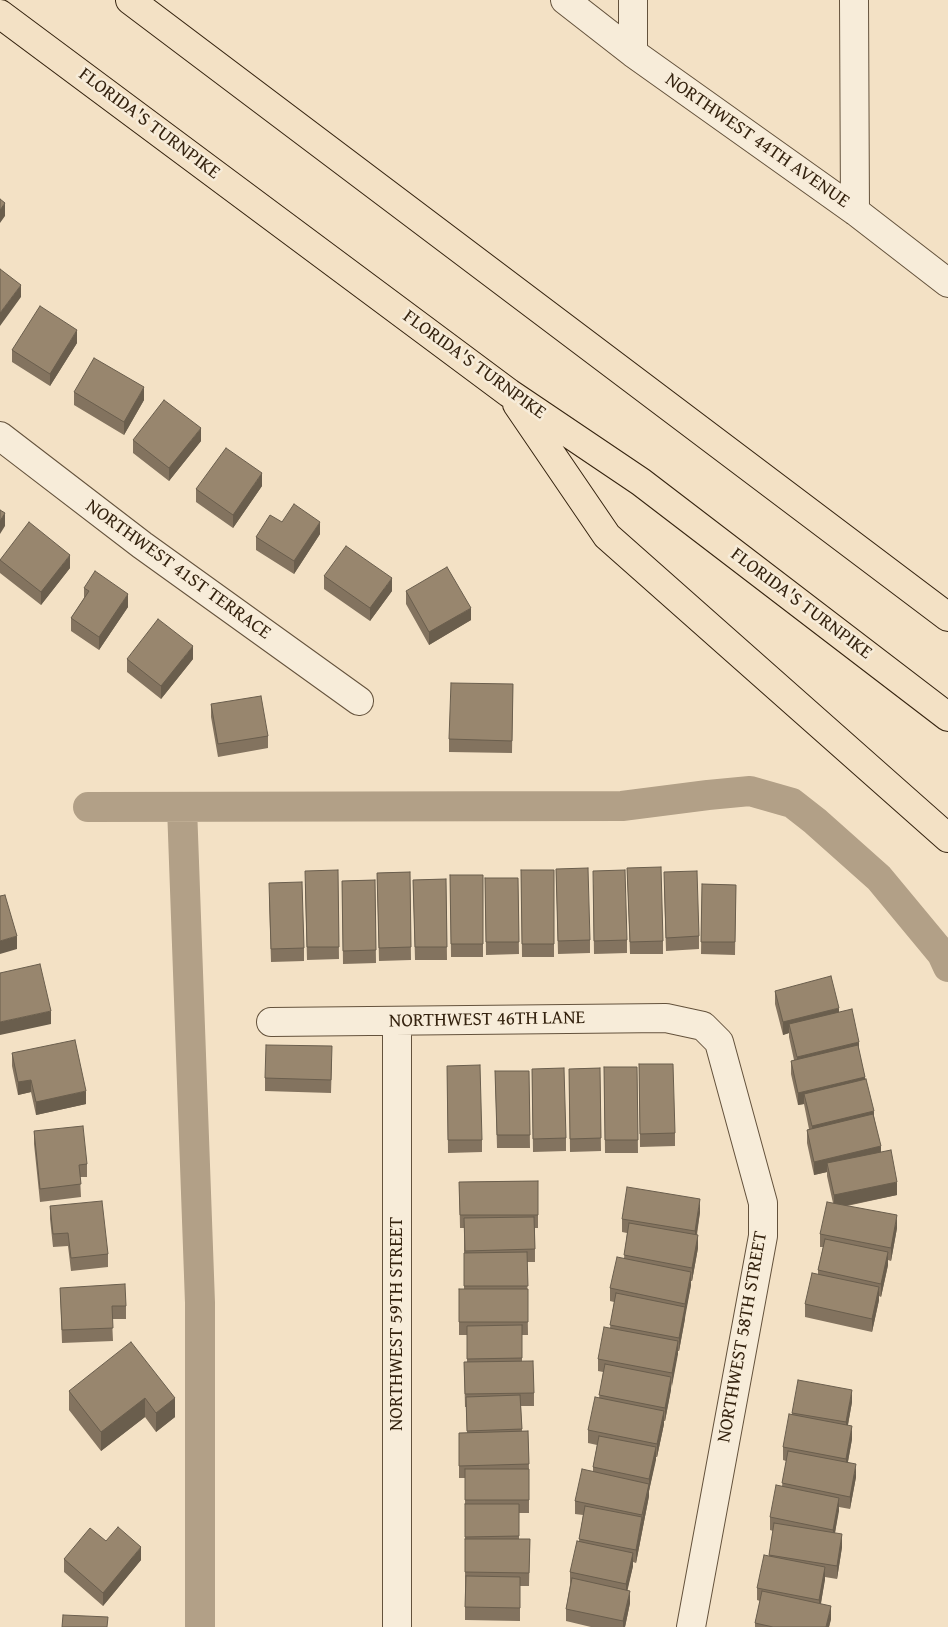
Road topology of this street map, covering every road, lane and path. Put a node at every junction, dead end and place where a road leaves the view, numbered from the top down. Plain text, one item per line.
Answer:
1 (130, 0) edge
2 (565, 0) edge
3 (633, 0) edge
4 (854, 0) edge
5 (0, 14) edge
6 (633, 53) junction
7 (855, 211) junction
8 (948, 283) edge
9 (509, 393) junction
10 (0, 436) edge
11 (948, 617) edge
12 (359, 701) dead end
13 (948, 717) edge
14 (948, 838) edge
15 (397, 1021) junction
16 (271, 1022) dead end
17 (703, 1026) joint
18 (397, 1627) edge
19 (691, 1627) edge

1 - 11 highway
2 - 6 street, NORTHWEST 44TH AVENUE
3 - 6 street
4 - 7 street
5 - 9 highway, FLORIDA'S TURNPIKE
6 - 7 street, NORTHWEST 44TH AVENUE
7 - 8 street, NORTHWEST 44TH AVENUE
9 - 13 highway, FLORIDA'S TURNPIKE
9 - 14 highway
10 - 12 street, NORTHWEST 41ST TERRACE
15 - 16 street, NORTHWEST 46TH LANE
15 - 17 street, NORTHWEST 46TH LANE
15 - 18 street, NORTHWEST 59TH STREET
17 - 19 street, NORTHWEST 58TH STREET

